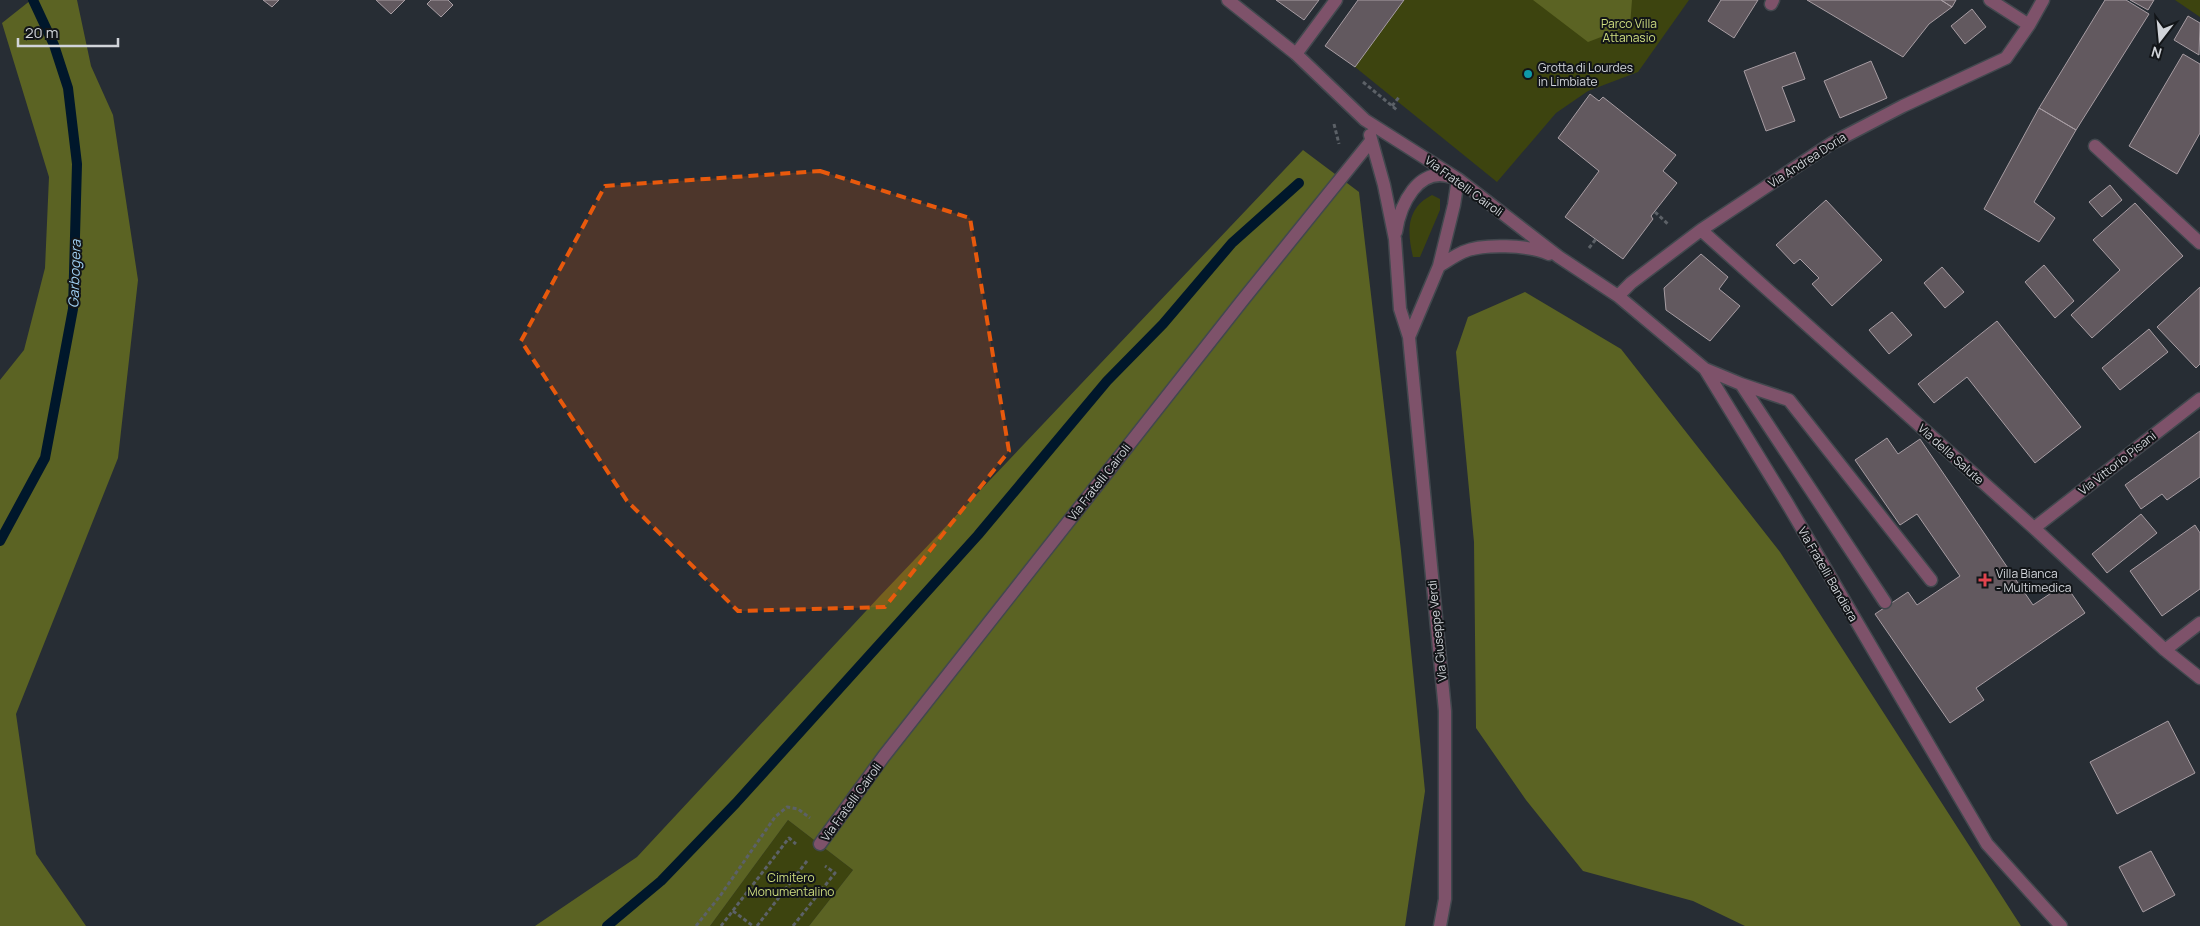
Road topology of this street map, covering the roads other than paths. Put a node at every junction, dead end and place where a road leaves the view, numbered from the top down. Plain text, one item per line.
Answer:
1 (1228, 0) edge
2 (1336, 0) edge
3 (1990, 0) edge
4 (2044, 0) edge
5 (2029, 26) junction
6 (1296, 54) junction
7 (1365, 120) junction
8 (1371, 141) junction
9 (2095, 146) dead end
10 (1458, 179) junction
11 (1701, 230) junction
12 (1396, 239) junction
13 (2200, 243) edge
14 (1559, 257) junction
15 (1438, 266) junction
16 (1618, 296) junction
17 (1409, 337) junction
18 (1705, 369) junction
19 (1741, 384) junction
20 (2200, 399) edge
21 (2034, 528) junction
22 (1931, 580) dead end
23 (1885, 602) dead end
24 (2200, 623) edge
25 (2166, 650) junction
26 (2200, 678) edge
27 (820, 844) road end
28 (1440, 926) edge
29 (2061, 926) edge

1 - 6 street, Via Fratelli Cairoli
2 - 6 street
3 - 5 street
4 - 5 street, Via Andrea Doria
5 - 11 street, Via Andrea Doria
6 - 7 street, Via Fratelli Cairoli
7 - 8 street
7 - 10 street, Via Fratelli Cairoli
8 - 12 street, Via Giuseppe Verdi
8 - 27 street, Via Fratelli Cairoli
9 - 13 street
10 - 12 street, Via Giuseppe Verdi
10 - 14 street, Via Fratelli Cairoli
10 - 15 street, Via Giuseppe Verdi
11 - 16 street, Via Andrea Doria
11 - 21 street, Via della Salute
12 - 17 street, Via Giuseppe Verdi
14 - 15 street
14 - 16 street, Via Fratelli Bandiera
15 - 17 street, Via Giuseppe Verdi
16 - 18 street, Via Fratelli Bandiera
17 - 28 street, Via Giuseppe Verdi
18 - 19 street
18 - 29 street, Via Fratelli Bandiera
19 - 22 street
19 - 23 street
20 - 21 street, Via Vittorio Pisani
21 - 25 street, Via della Salute
24 - 25 street
25 - 26 street, Via della Salute

